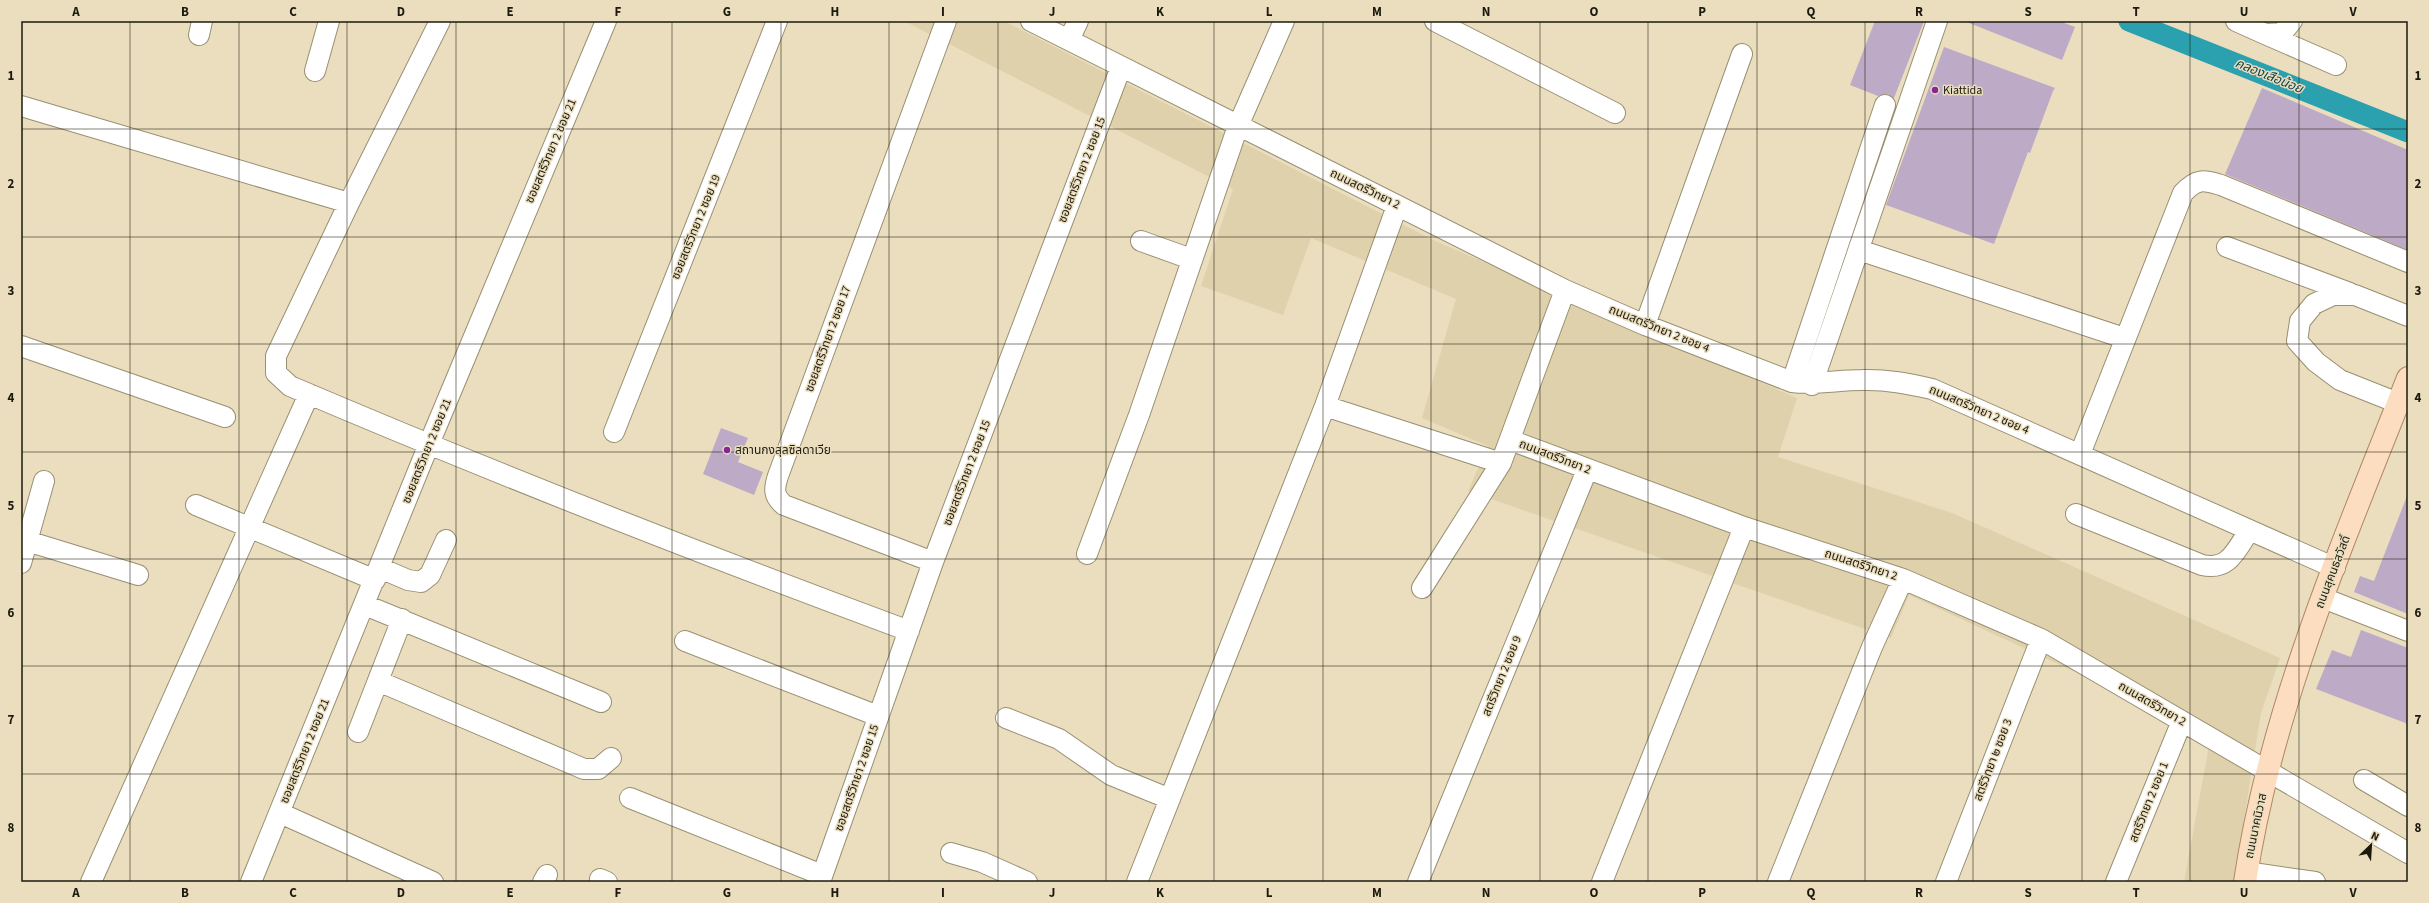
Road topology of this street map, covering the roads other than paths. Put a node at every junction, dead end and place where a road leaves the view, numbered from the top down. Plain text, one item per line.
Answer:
1 (330, 21) edge
2 (440, 21) edge
3 (606, 21) edge
4 (777, 21) edge
5 (946, 21) edge
6 (1031, 21) edge
7 (1078, 21) edge
8 (1284, 21) edge
9 (1434, 21) edge
10 (1937, 21) edge
11 (2236, 21) edge
12 (2279, 29) edge
13 (1069, 40) junction
14 (1742, 54) dead end
15 (2336, 65) dead end
16 (1120, 67) junction
17 (315, 71) dead end
18 (1885, 105) dead end
19 (21, 106) edge
20 (1615, 113) dead end
21 (1238, 126) junction
22 (349, 203) junction
23 (1397, 206) junction
24 (1141, 241) dead end
25 (2227, 247) dead end
26 (1859, 250) junction
27 (1191, 259) junction
28 (2408, 262) edge
29 (1565, 290) junction
30 (2355, 295) junction
31 (2408, 316) edge
32 (1645, 325) junction
33 (2124, 338) junction
34 (21, 346) edge
35 (2408, 378) edge
36 (1792, 382) junction
37 (1812, 385) junction
38 (309, 394) junction
39 (2398, 403) junction
40 (1325, 406) junction
41 (225, 417) dead end
42 (614, 432) dead end
43 (1510, 440) junction
44 (429, 444) junction
45 (2080, 454) junction
46 (1501, 463) junction
47 (1587, 470) junction
48 (44, 481) dead end
49 (196, 505) dead end
50 (2076, 514) dead end
51 (249, 527) junction
52 (1744, 527) junction
53 (2249, 530) junction
54 (446, 540) dead end
55 (27, 541) junction
56 (1087, 554) dead end
57 (933, 562) junction
58 (21, 563) edge
59 (2335, 568) junction
60 (378, 574) junction
61 (138, 575) dead end
62 (1903, 579) junction
63 (1422, 588) dead end
64 (2323, 598) junction
65 (365, 605) junction
66 (402, 619) junction
67 (909, 631) junction
68 (2408, 631) edge
69 (2041, 639) junction
70 (685, 642) dead end
71 (378, 681) junction
72 (601, 702) dead end
73 (878, 716) junction
74 (1006, 718) dead end
75 (2182, 721) junction
76 (358, 732) dead end
77 (611, 758) dead end
78 (2268, 770) junction
79 (2364, 780) dead end
80 (630, 798) dead end
81 (1170, 799) junction
82 (2408, 806) edge
83 (280, 812) junction
84 (951, 853) dead end
85 (2408, 853) edge
86 (2245, 877) edge
87 (821, 879) edge
88 (1425, 880) edge
89 (1139, 881) edge
90 (91, 882) edge
91 (251, 882) edge
92 (433, 882) edge
93 (1026, 882) edge
94 (1602, 882) edge
95 (1778, 882) edge
96 (1946, 882) edge
97 (2116, 882) edge
98 (2315, 882) edge

1 - 17 street
2 - 22 street
3 - 44 street, ซอยสตรีวิทยา 2 ซอย 21
4 - 42 street, ซอยสตรีวิทยา 2 ซอย 19
5 - 57 street, ซอยสตรีวิทยา 2 ซอย 17
6 - 13 street, ถนนสตรีวิทยา 2
7 - 13 street
8 - 21 street
9 - 20 street
10 - 26 street
11 - 12 street
12 - 15 street
13 - 16 street, ถนนสตรีวิทยา 2
14 - 32 street
16 - 21 street, ถนนสตรีวิทยา 2
16 - 57 street, ซอยสตรีวิทยา 2 ซอย 15
18 - 36 street
19 - 22 street
21 - 23 street, ถนนสตรีวิทยา 2
21 - 27 street
22 - 38 street
23 - 29 street, ถนนสตรีวิทยา 2
23 - 40 street
24 - 27 street
25 - 30 street
26 - 33 street
26 - 37 street
27 - 56 street
28 - 33 street
29 - 32 street, ถนนสตรีวิทยา 2 ซอย 4
29 - 43 street, ถนนสตรีวิทยา 2
30 - 31 street
30 - 39 street
32 - 36 street, ถนนสตรีวิทยา 2 ซอย 4
33 - 45 street
34 - 41 street
35 - 39 main road, ถนนสุคนธสวัสดิ์
36 - 37 street, ถนนสตรีวิทยา 2 ซอย 4
37 - 45 street, ถนนสตรีวิทยา 2 ซอย 4
38 - 44 street
38 - 51 street
39 - 59 main road, ถนนสุคนธสวัสดิ์
40 - 46 street
40 - 81 street
43 - 46 street
43 - 47 street, ถนนสตรีวิทยา 2
44 - 60 street, ซอยสตรีวิทยา 2 ซอย 21
44 - 67 street
45 - 53 street, ถนนสตรีวิทยา 2 ซอย 4
46 - 63 street
47 - 52 street, ถนนสตรีวิทยา 2
47 - 88 street, สตรีวิทยา 2 ซอย 9
48 - 55 street
49 - 51 street
50 - 53 street
51 - 60 street
51 - 90 street
52 - 62 street, ถนนสตรีวิทยา 2
52 - 94 street
53 - 59 street, ถนนสตรีวิทยา 2 ซอย 4
54 - 60 street
55 - 58 street
55 - 61 street
57 - 67 street, ซอยสตรีวิทยา 2 ซอย 15
59 - 64 main road, ถนนสุคนธสวัสดิ์
60 - 65 street, ซอยสตรีวิทยา 2 ซอย 21
62 - 69 street, ถนนสตรีวิทยา 2
62 - 95 street
64 - 68 street
64 - 78 main road, ถนนสุคนธสวัสดิ์
65 - 66 street
65 - 83 street, ซอยสตรีวิทยา 2 ซอย 21
66 - 71 street
66 - 72 street
67 - 73 street, ซอยสตรีวิทยา 2 ซอย 15
69 - 75 street, ถนนสตรีวิทยา 2
69 - 96 street, สตรีวิทยา ๒ ซอย 3
70 - 73 street
71 - 76 street
71 - 77 street
73 - 87 street, ซอยสตรีวิทยา 2 ซอย 15
74 - 81 street
75 - 78 street, ถนนสตรีวิทยา 2
75 - 97 street, สตรีวิทยา 2 ซอย 1
78 - 85 street, ถนนสตรีวิทยา 2
78 - 86 main road, ถนนนาคนิวาส
79 - 82 street
80 - 87 street
81 - 89 street
83 - 91 street, ซอยสตรีวิทยา 2 ซอย 21
83 - 92 street
84 - 93 street
86 - 98 street

